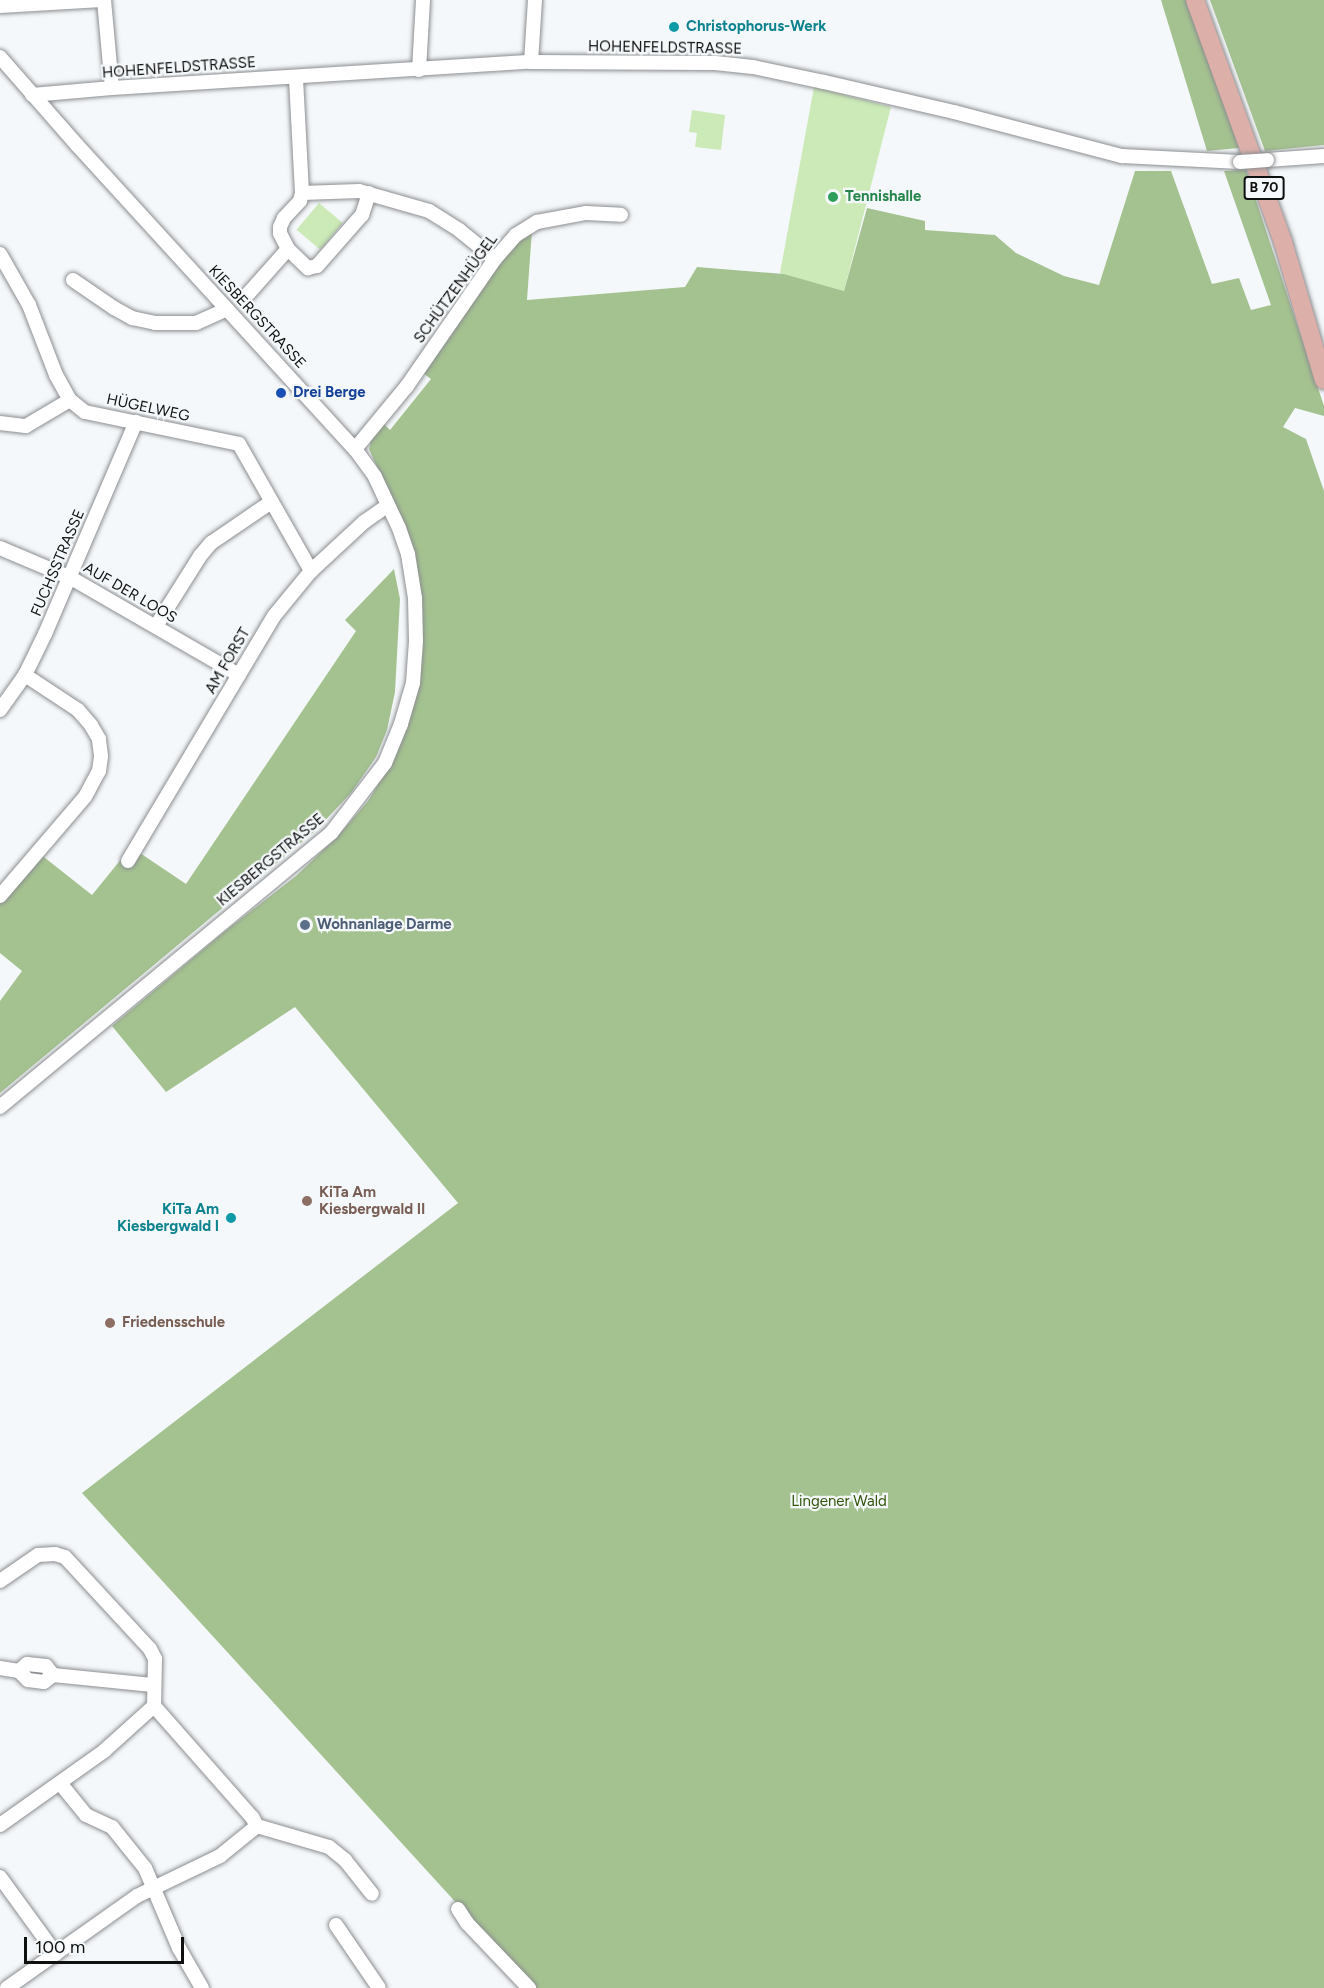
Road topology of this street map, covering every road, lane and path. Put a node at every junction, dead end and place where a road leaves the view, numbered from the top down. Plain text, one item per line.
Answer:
1 (103, 0) edge
2 (423, 0) edge
3 (535, 0) edge
4 (1195, 0) edge
5 (0, 6) edge
6 (0, 57) edge
7 (531, 62) junction
8 (419, 70) junction
9 (296, 77) junction
10 (112, 88) junction
11 (32, 95) junction
12 (1324, 156) edge
13 (369, 192) junction
14 (302, 193) junction
15 (621, 215) dead end
16 (288, 249) junction
17 (0, 254) edge
18 (495, 259) junction
19 (73, 280) dead end
20 (248, 294) dead end
21 (227, 309) junction
22 (1324, 380) edge
23 (70, 400) junction
24 (136, 422) junction
25 (0, 423) edge
26 (355, 449) junction
27 (271, 502) junction
28 (388, 505) junction
29 (0, 548) edge
30 (311, 571) junction
31 (71, 578) junction
32 (156, 626) junction
33 (25, 675) junction
34 (239, 675) junction
35 (1, 707) edge
36 (128, 861) dead end
37 (0, 896) edge
38 (0, 1107) edge
39 (0, 1581) edge
40 (0, 1668) edge
41 (153, 1685) junction
42 (154, 1706) junction
43 (60, 1783) junction
44 (0, 1825) edge
45 (257, 1826) junction
46 (0, 1877) edge
47 (153, 1888) junction
48 (372, 1893) dead end
49 (458, 1909) dead end
50 (336, 1925) dead end
51 (56, 1954) junction
52 (7, 1988) edge
53 (202, 1988) edge
54 (380, 1988) edge
55 (529, 1988) edge

1 - 5 street
1 - 10 street
2 - 8 street
3 - 7 street
4 - 22 main road, B 70
6 - 11 street, KIESBERGSTRASSE
7 - 8 street, HOHENFELDSTRASSE
7 - 12 street, HOHENFELDSTRASSE, bridge
8 - 9 street, HOHENFELDSTRASSE
9 - 10 street, HOHENFELDSTRASSE
9 - 14 street
10 - 11 street, HOHENFELDSTRASSE
11 - 21 street, KIESBERGSTRASSE
13 - 14 street
13 - 16 street
13 - 18 street
14 - 16 street
15 - 18 street, SCHÜTZENHÜGEL
16 - 20 street
17 - 23 street
18 - 26 street, SCHÜTZENHÜGEL
19 - 21 street
21 - 26 street, KIESBERGSTRASSE
23 - 24 street, HÜGELWEG
23 - 25 street
24 - 27 street, HÜGELWEG
24 - 31 street, FUCHSSTRASSE
26 - 28 street, KIESBERGSTRASSE
27 - 30 street, HÜGELWEG
27 - 32 street
28 - 30 street, AM FORST
28 - 38 street, KIESBERGSTRASSE
29 - 31 street, AUF DER LOOS
30 - 34 street, AM FORST
31 - 32 street, AUF DER LOOS
31 - 33 street, FUCHSSTRASSE
32 - 34 street, AUF DER LOOS
33 - 35 street, FUCHSSTRASSE
33 - 37 street
34 - 36 street, AM FORST
39 - 41 street
40 - 41 street
41 - 42 street
42 - 43 street
42 - 45 street
43 - 44 street
43 - 47 street
45 - 47 street
45 - 48 street
46 - 51 street
47 - 51 street
47 - 53 street
49 - 55 street
50 - 54 street
51 - 52 street

